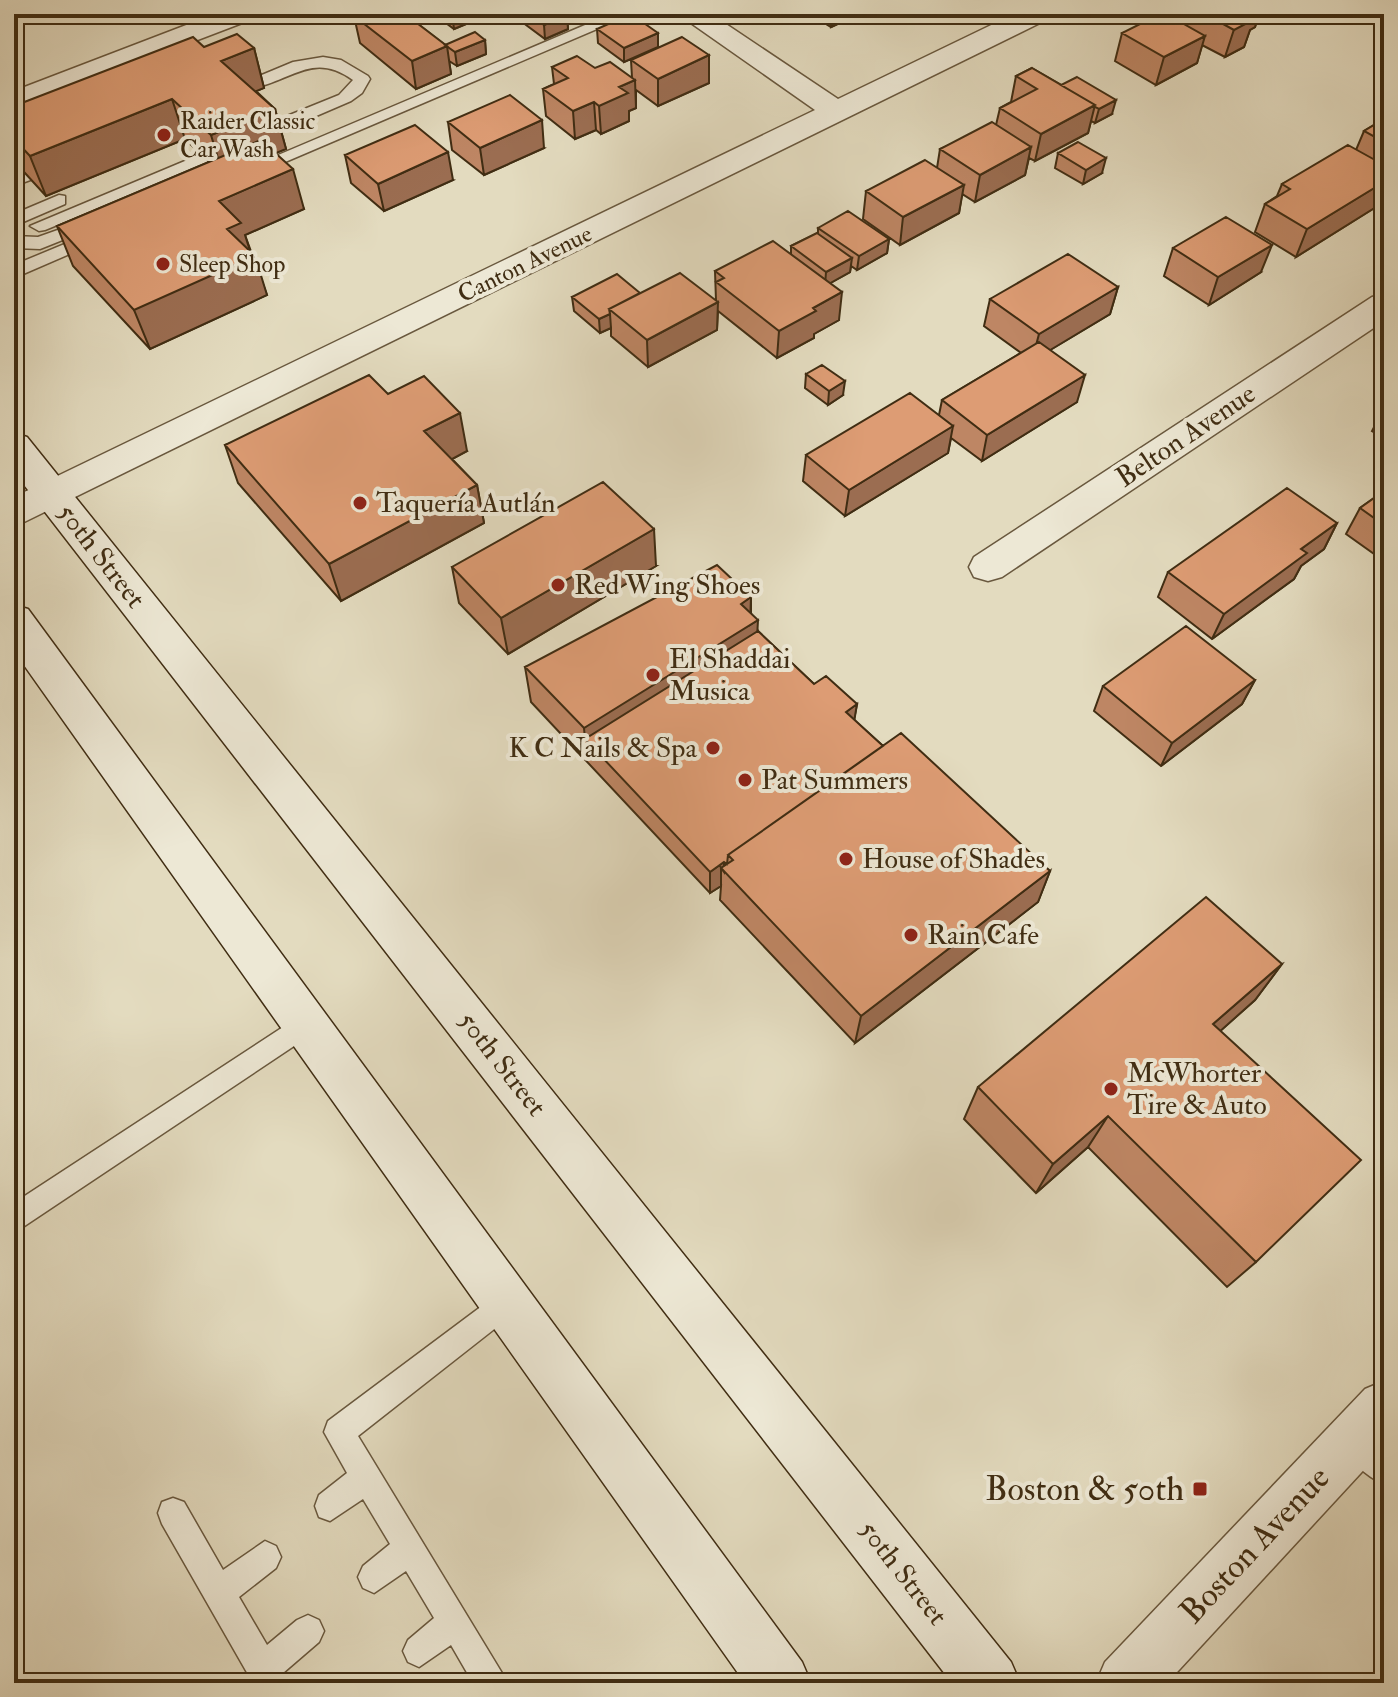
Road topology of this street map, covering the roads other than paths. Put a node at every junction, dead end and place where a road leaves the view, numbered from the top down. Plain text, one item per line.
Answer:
1 (240, 14) edge
2 (624, 14) edge
3 (692, 14) edge
4 (1036, 14) edge
5 (356, 74) junction
6 (258, 82) dead end
7 (14, 101) edge
8 (838, 112) junction
9 (204, 157) junction
10 (238, 175) edge
11 (14, 221) edge
12 (112, 229) edge
13 (14, 234) edge
14 (14, 242) edge
15 (14, 272) edge
16 (1384, 305) edge
17 (14, 446) edge
18 (33, 504) edge
19 (988, 567) dead end
20 (14, 620) edge
21 (306, 1024) junction
22 (14, 1219) edge
23 (506, 1302) junction
24 (1374, 1439) edge
25 (366, 1477) junction
26 (330, 1506) dead end
27 (173, 1513) dead end
28 (410, 1548) junction
29 (265, 1557) dead end
30 (374, 1577) dead end
31 (219, 1593) junction
32 (455, 1621) junction
33 (308, 1631) dead end
34 (419, 1651) dead end
35 (267, 1676) edge
36 (492, 1683) edge
37 (781, 1683) edge
38 (990, 1683) edge
39 (1126, 1683) edge

1 - 7 street
2 - 10 lane
3 - 8 street
4 - 8 street, Canton Avenue
5 - 5 lane
5 - 6 lane
8 - 18 street, Canton Avenue
9 - 11 lane
9 - 13 lane
9 - 14 lane
12 - 15 lane
16 - 19 street, Belton Avenue
17 - 18 street, 50th Street
18 - 38 street, 50th Street
20 - 21 street
21 - 22 lane
21 - 23 street
23 - 25 lane
23 - 37 street
24 - 39 street, Boston Avenue
25 - 26 lane
25 - 28 lane
27 - 31 lane
28 - 30 lane
28 - 32 lane
29 - 31 lane
31 - 35 lane
32 - 34 lane
32 - 36 lane
33 - 35 lane

